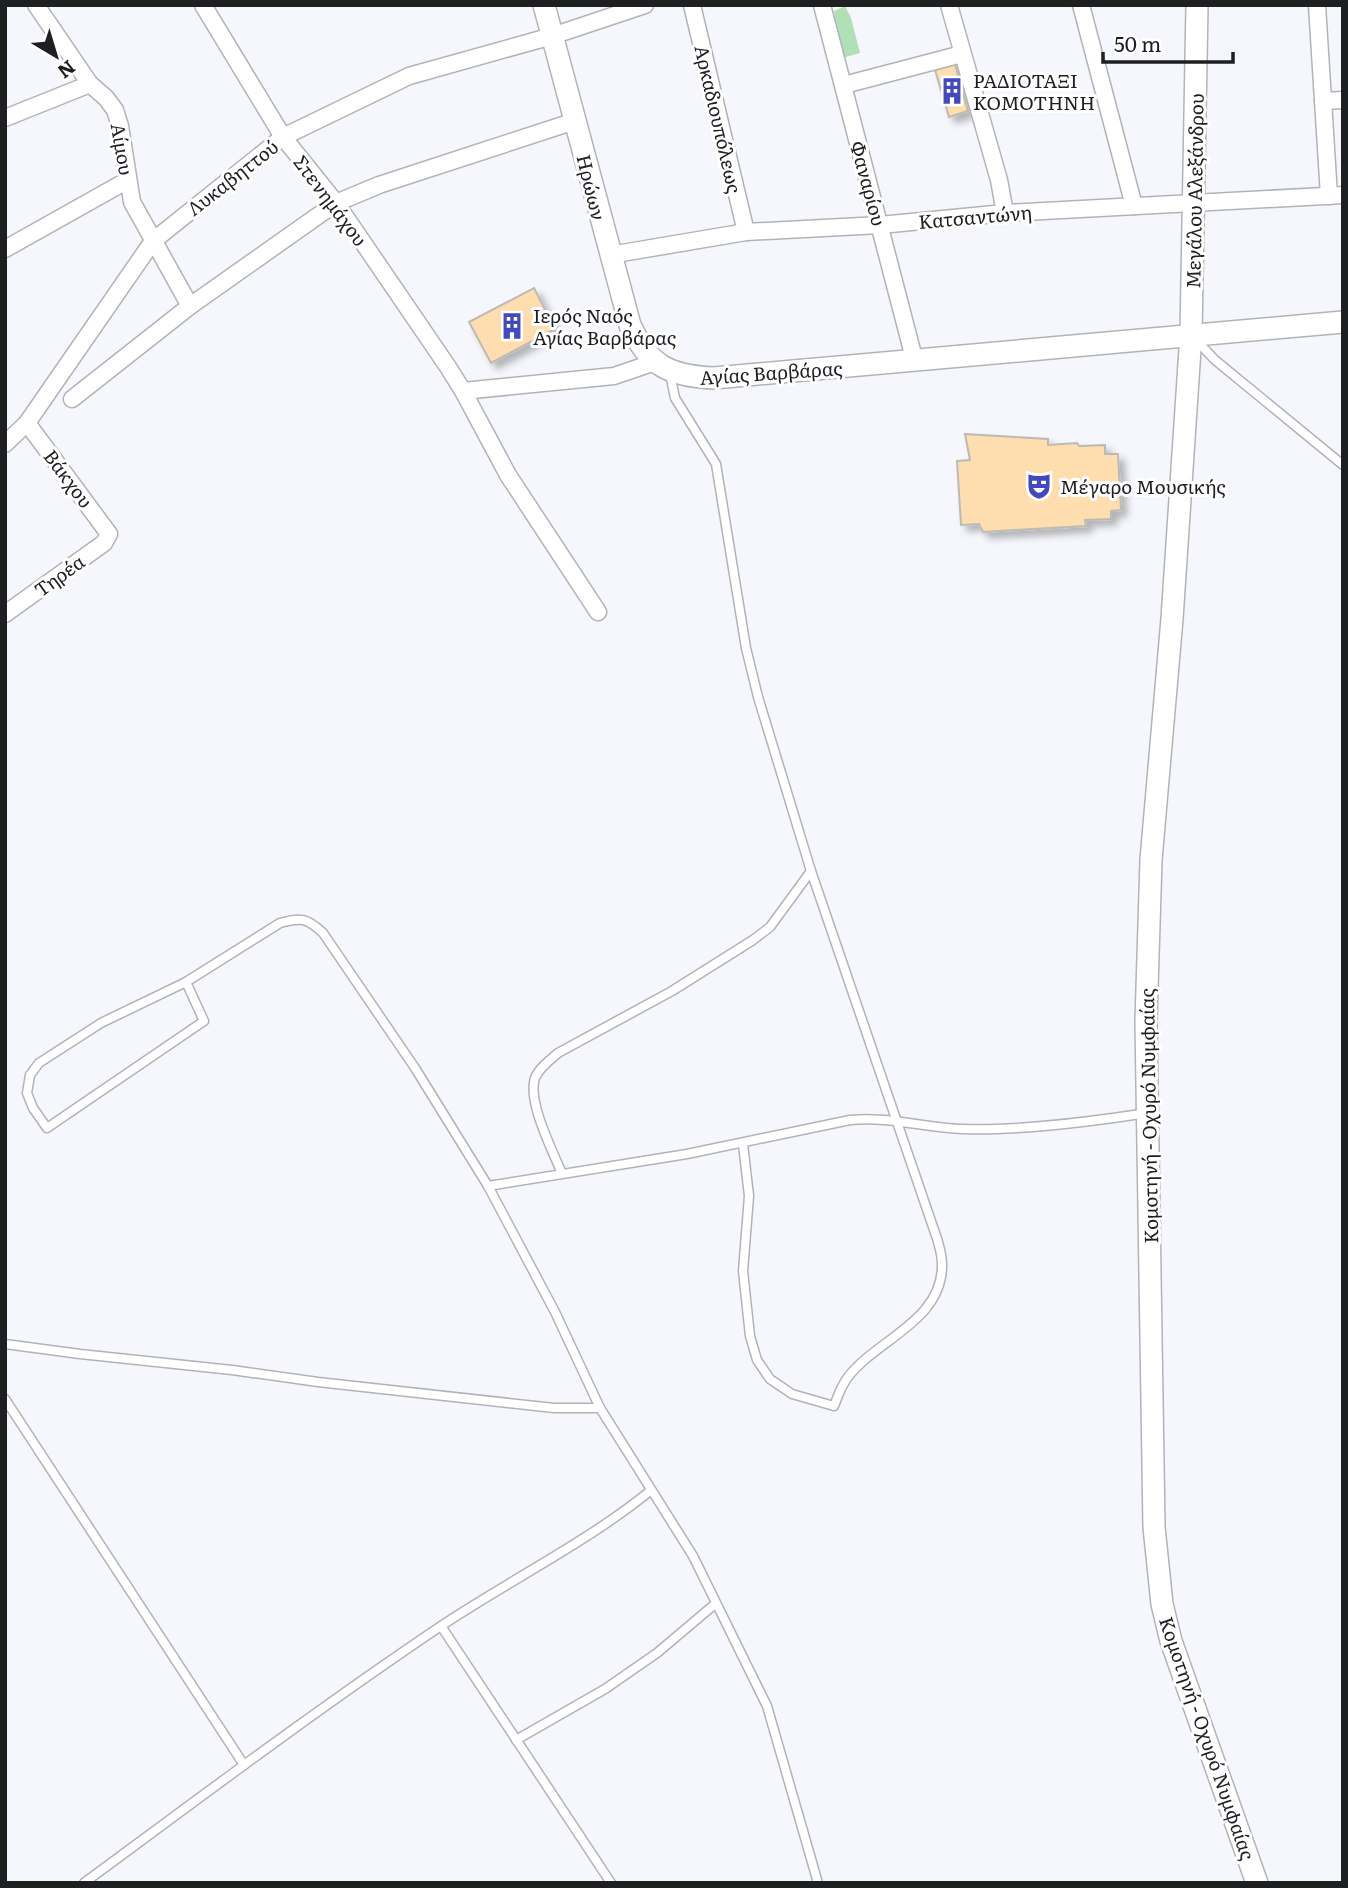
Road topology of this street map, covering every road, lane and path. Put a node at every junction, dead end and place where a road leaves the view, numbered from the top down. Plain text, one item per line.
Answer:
1 (36, 5) edge
2 (203, 5) edge
3 (544, 5) edge
4 (645, 5) edge
5 (692, 5) edge
6 (822, 5) edge
7 (948, 5) edge
8 (1081, 5) edge
9 (1197, 5) edge
10 (1317, 5) edge
11 (552, 36) junction
12 (962, 54) junction
13 (90, 84) junction
14 (844, 85) junction
15 (1343, 100) edge
16 (1323, 101) junction
17 (5, 118) edge
18 (575, 121) junction
19 (283, 137) junction
20 (128, 180) junction
21 (1336, 196) edge
22 (336, 203) junction
23 (1195, 204) junction
24 (1134, 206) junction
25 (1005, 213) junction
26 (880, 225) junction
27 (746, 232) junction
28 (153, 241) junction
29 (5, 249) edge
30 (610, 255) junction
31 (190, 306) junction
32 (1343, 322) edge
33 (1191, 334) junction
34 (915, 362) junction
35 (662, 367) junction
36 (463, 391) junction
37 (72, 399) dead end
38 (27, 423) junction
39 (5, 444) edge
40 (1343, 465) edge
41 (109, 534) joint
42 (598, 612) dead end
43 (5, 614) edge
44 (811, 871) junction
45 (186, 982) junction
46 (1147, 1113) junction
47 (897, 1120) junction
48 (743, 1144) junction
49 (562, 1174) junction
50 (488, 1186) junction
51 (5, 1344) edge
52 (5, 1399) edge
53 (600, 1408) junction
54 (650, 1491) junction
55 (715, 1604) junction
56 (441, 1626) junction
57 (516, 1740) junction
58 (244, 1765) junction
59 (84, 1883) edge
60 (611, 1883) edge
61 (818, 1883) edge
62 (1257, 1883) edge

1 - 13 street, Αίμου
2 - 19 street, Στενημάχου
3 - 11 main road, Ηρώων
4 - 11 street, Λυκαβηττού
5 - 27 street, Αρκαδιουπόλεως
6 - 14 street, Φαναρίου
7 - 12 street
8 - 24 street
9 - 23 main road, Μεγάλου Αλεξάνδρου
10 - 16 street
11 - 18 main road, Ηρώων
11 - 19 street, Λυκαβηττού
12 - 14 street
12 - 25 street
13 - 17 street
13 - 20 street, Αίμου
14 - 26 street, Φαναρίου
15 - 16 street
16 - 21 street
18 - 22 street
18 - 30 main road, Ηρώων
19 - 22 street, Στενημάχου
19 - 28 street, Λυκαβηττού
20 - 28 street, Αίμου
20 - 29 street
21 - 23 street, Κατσαντώνη
22 - 31 street
22 - 36 street, Στενημάχου
23 - 24 street, Κατσαντώνη
23 - 33 main road, Μεγάλου Αλεξάνδρου
24 - 25 street, Κατσαντώνη
25 - 26 street, Κατσαντώνη
26 - 27 street, Κατσαντώνη
26 - 34 street, Φαναρίου
27 - 30 street, Κατσαντώνη
28 - 31 street, Αίμου
28 - 38 street, Λυκαβηττού
30 - 35 main road, Ηρώων
31 - 37 street
32 - 33 main road, Αγίας Βαρβάρας
33 - 34 main road, Αγίας Βαρβάρας
33 - 40 lane
33 - 46 main road, Κομοτηνή - Οχυρό Νυμφαίας
34 - 35 main road, Αγίας Βαρβάρας
35 - 36 street, Αγίας Βαρβάρας
35 - 44 lane
36 - 42 street
38 - 39 street, Λυκαβηττού
38 - 41 street, Βάκχου
41 - 43 street, Τηρέα
44 - 47 lane
44 - 49 lane
45 - 45 lane
45 - 50 lane
46 - 47 lane
46 - 62 main road, Κομοτηνή - Οχυρό Νυμφαίας
47 - 48 lane
47 - 48 lane
48 - 49 lane
49 - 50 lane
50 - 53 lane
51 - 53 lane
52 - 58 lane
53 - 54 lane
54 - 55 lane
54 - 56 lane
55 - 57 lane
55 - 61 lane
56 - 57 lane
56 - 58 lane
57 - 60 lane
58 - 59 lane

